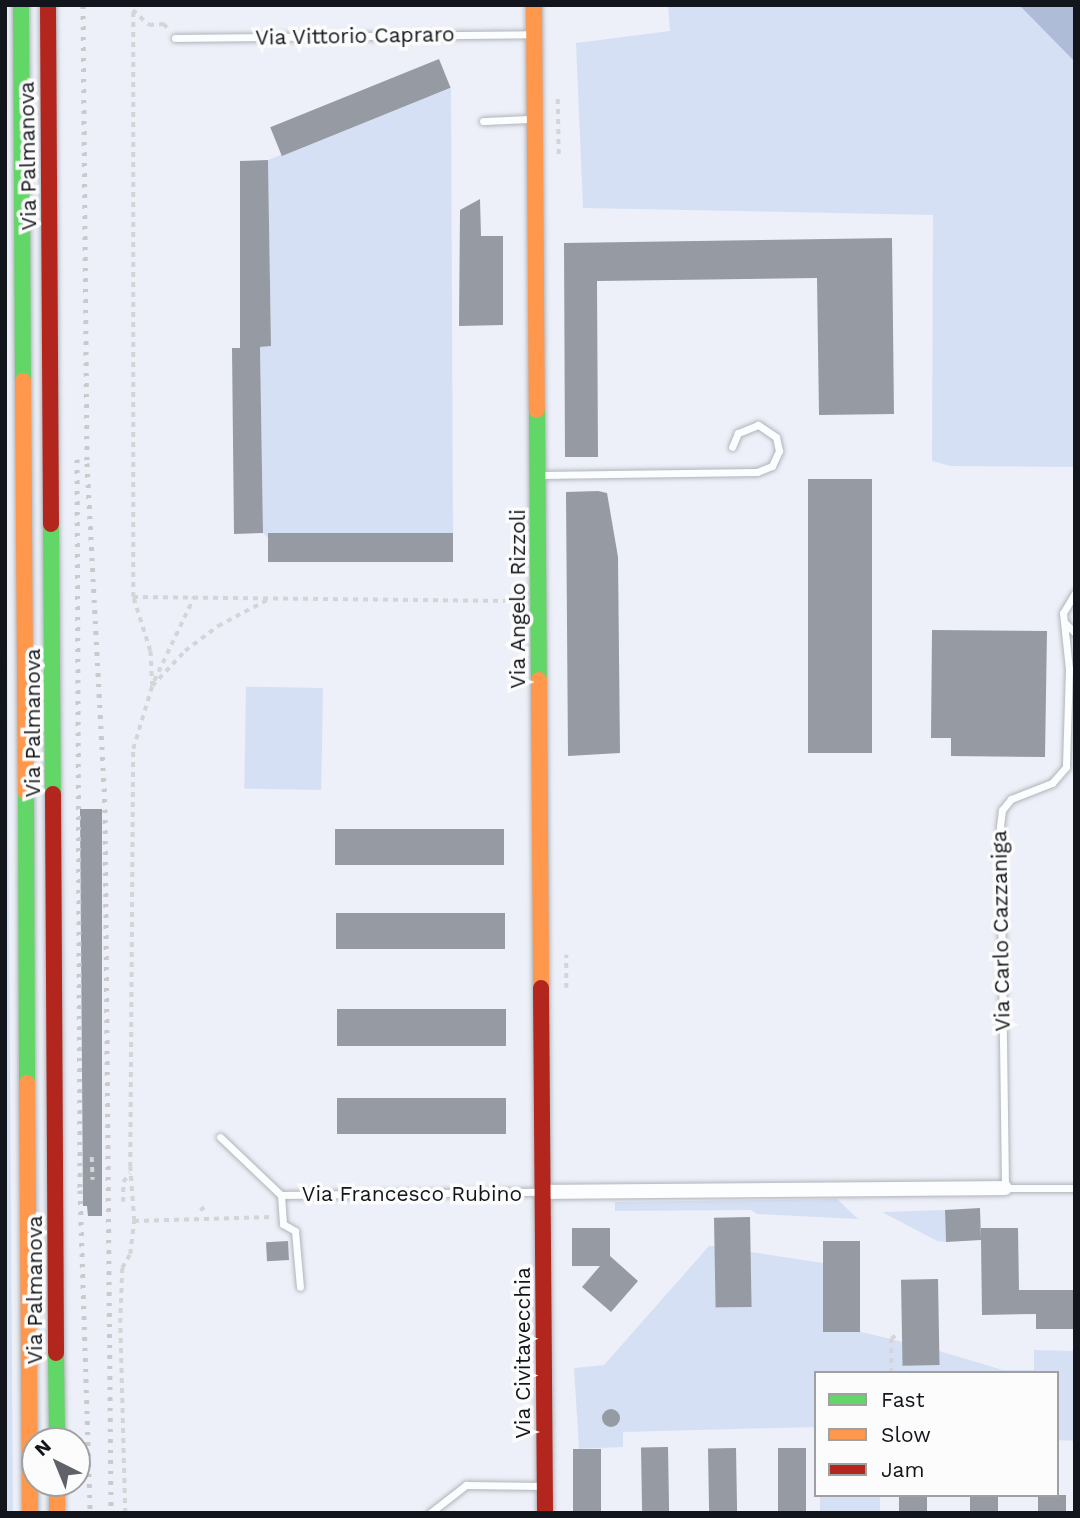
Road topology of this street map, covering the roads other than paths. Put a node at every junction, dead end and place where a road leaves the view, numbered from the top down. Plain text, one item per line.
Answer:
1 (21, 5) edge
2 (48, 5) edge
3 (534, 5) edge
4 (535, 34) junction
5 (175, 38) road end
6 (535, 119) junction
7 (483, 121) dead end
8 (732, 447) dead end
9 (538, 475) junction
10 (1075, 593) edge
11 (1065, 622) junction
12 (1075, 633) edge
13 (1075, 658) edge
14 (1069, 670) junction
15 (220, 1137) dead end
16 (1005, 1188) junction
17 (1075, 1188) edge
18 (543, 1192) junction
19 (281, 1195) junction
20 (300, 1287) dead end
21 (57, 1427) edge
22 (544, 1486) junction
23 (432, 1511) edge
24 (30, 1513) edge
25 (545, 1513) edge

1 - 24 main road, Via Palmanova
2 - 21 main road, Via Palmanova
3 - 4 main road, Via Angelo Rizzoli
4 - 5 lane, Via Vittorio Capraro
4 - 6 main road, Via Angelo Rizzoli
6 - 7 lane
6 - 9 main road, Via Angelo Rizzoli
8 - 9 lane
9 - 18 main road, Via Angelo Rizzoli
10 - 11 lane
11 - 12 lane
11 - 14 lane, Via Carlo Cazzaniga
13 - 14 lane
14 - 16 lane, Via Carlo Cazzaniga
15 - 19 lane, Via Francesco Rubino
16 - 17 lane
16 - 18 street
18 - 19 lane, Via Francesco Rubino
18 - 22 main road, Via Civitavecchia
19 - 20 lane
22 - 23 lane
22 - 25 main road, Via Civitavecchia

